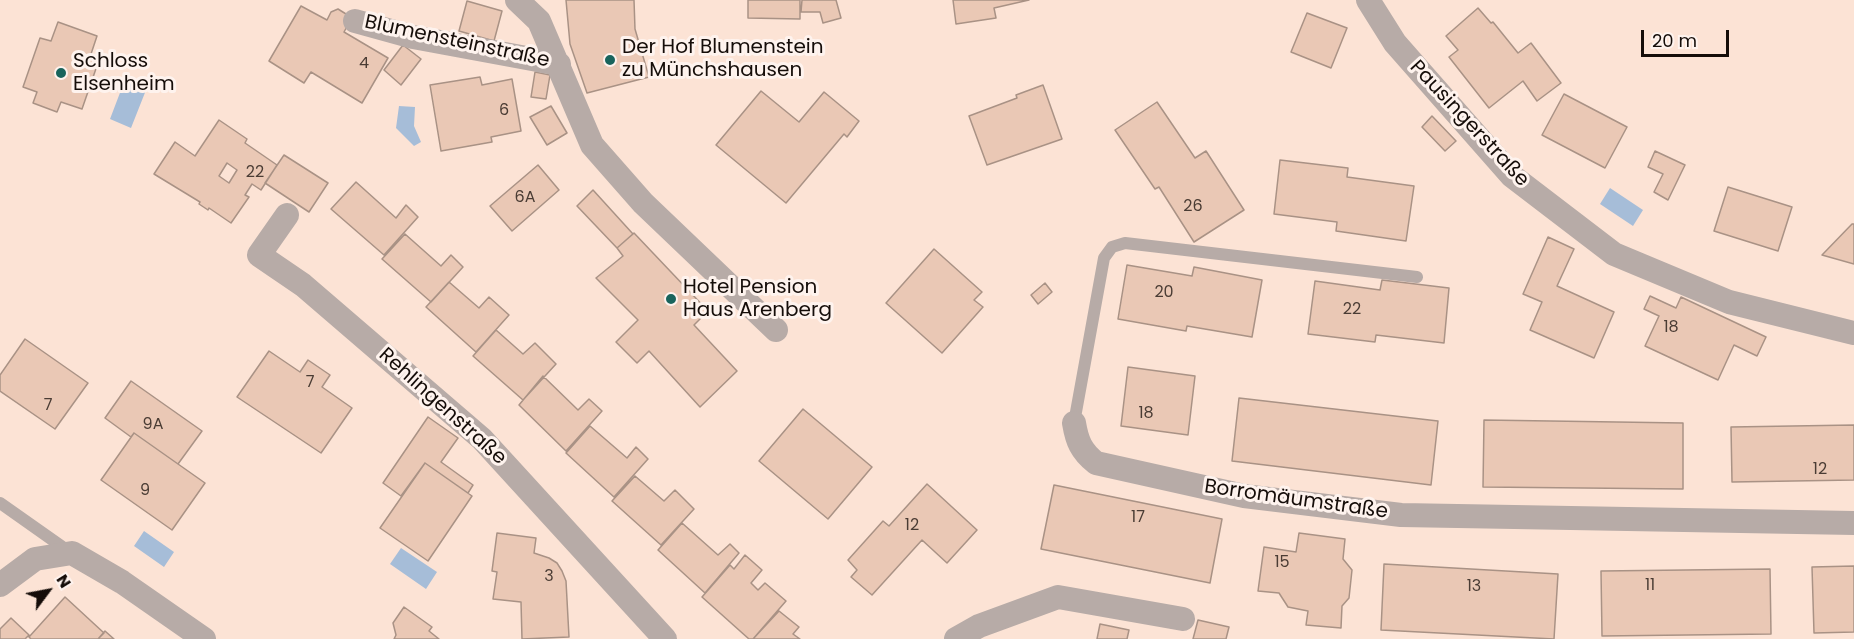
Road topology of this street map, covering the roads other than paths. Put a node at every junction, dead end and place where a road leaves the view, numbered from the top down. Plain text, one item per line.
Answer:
1 (517, 0) edge
2 (1368, 0) edge
3 (355, 21) dead end
4 (559, 64) junction
5 (287, 215) dead end
6 (1417, 276) dead end
7 (776, 330) dead end
8 (1854, 333) edge
9 (1074, 423) joint
10 (0, 503) edge
11 (1854, 523) edge
12 (72, 553) junction
13 (0, 585) edge
14 (1183, 619) dead end
15 (204, 639) edge
16 (665, 639) edge
17 (956, 639) edge

1 - 4 street, Blumensteinstraße
2 - 8 street, Pausingerstraße
3 - 4 street, Blumensteinstraße
4 - 7 street, Blumensteinstraße
5 - 16 street, Rehlingenstraße
6 - 9 lane, Borromäumstraße
9 - 11 street, Borromäumstraße
10 - 12 lane
12 - 13 street
12 - 15 street
14 - 17 street

